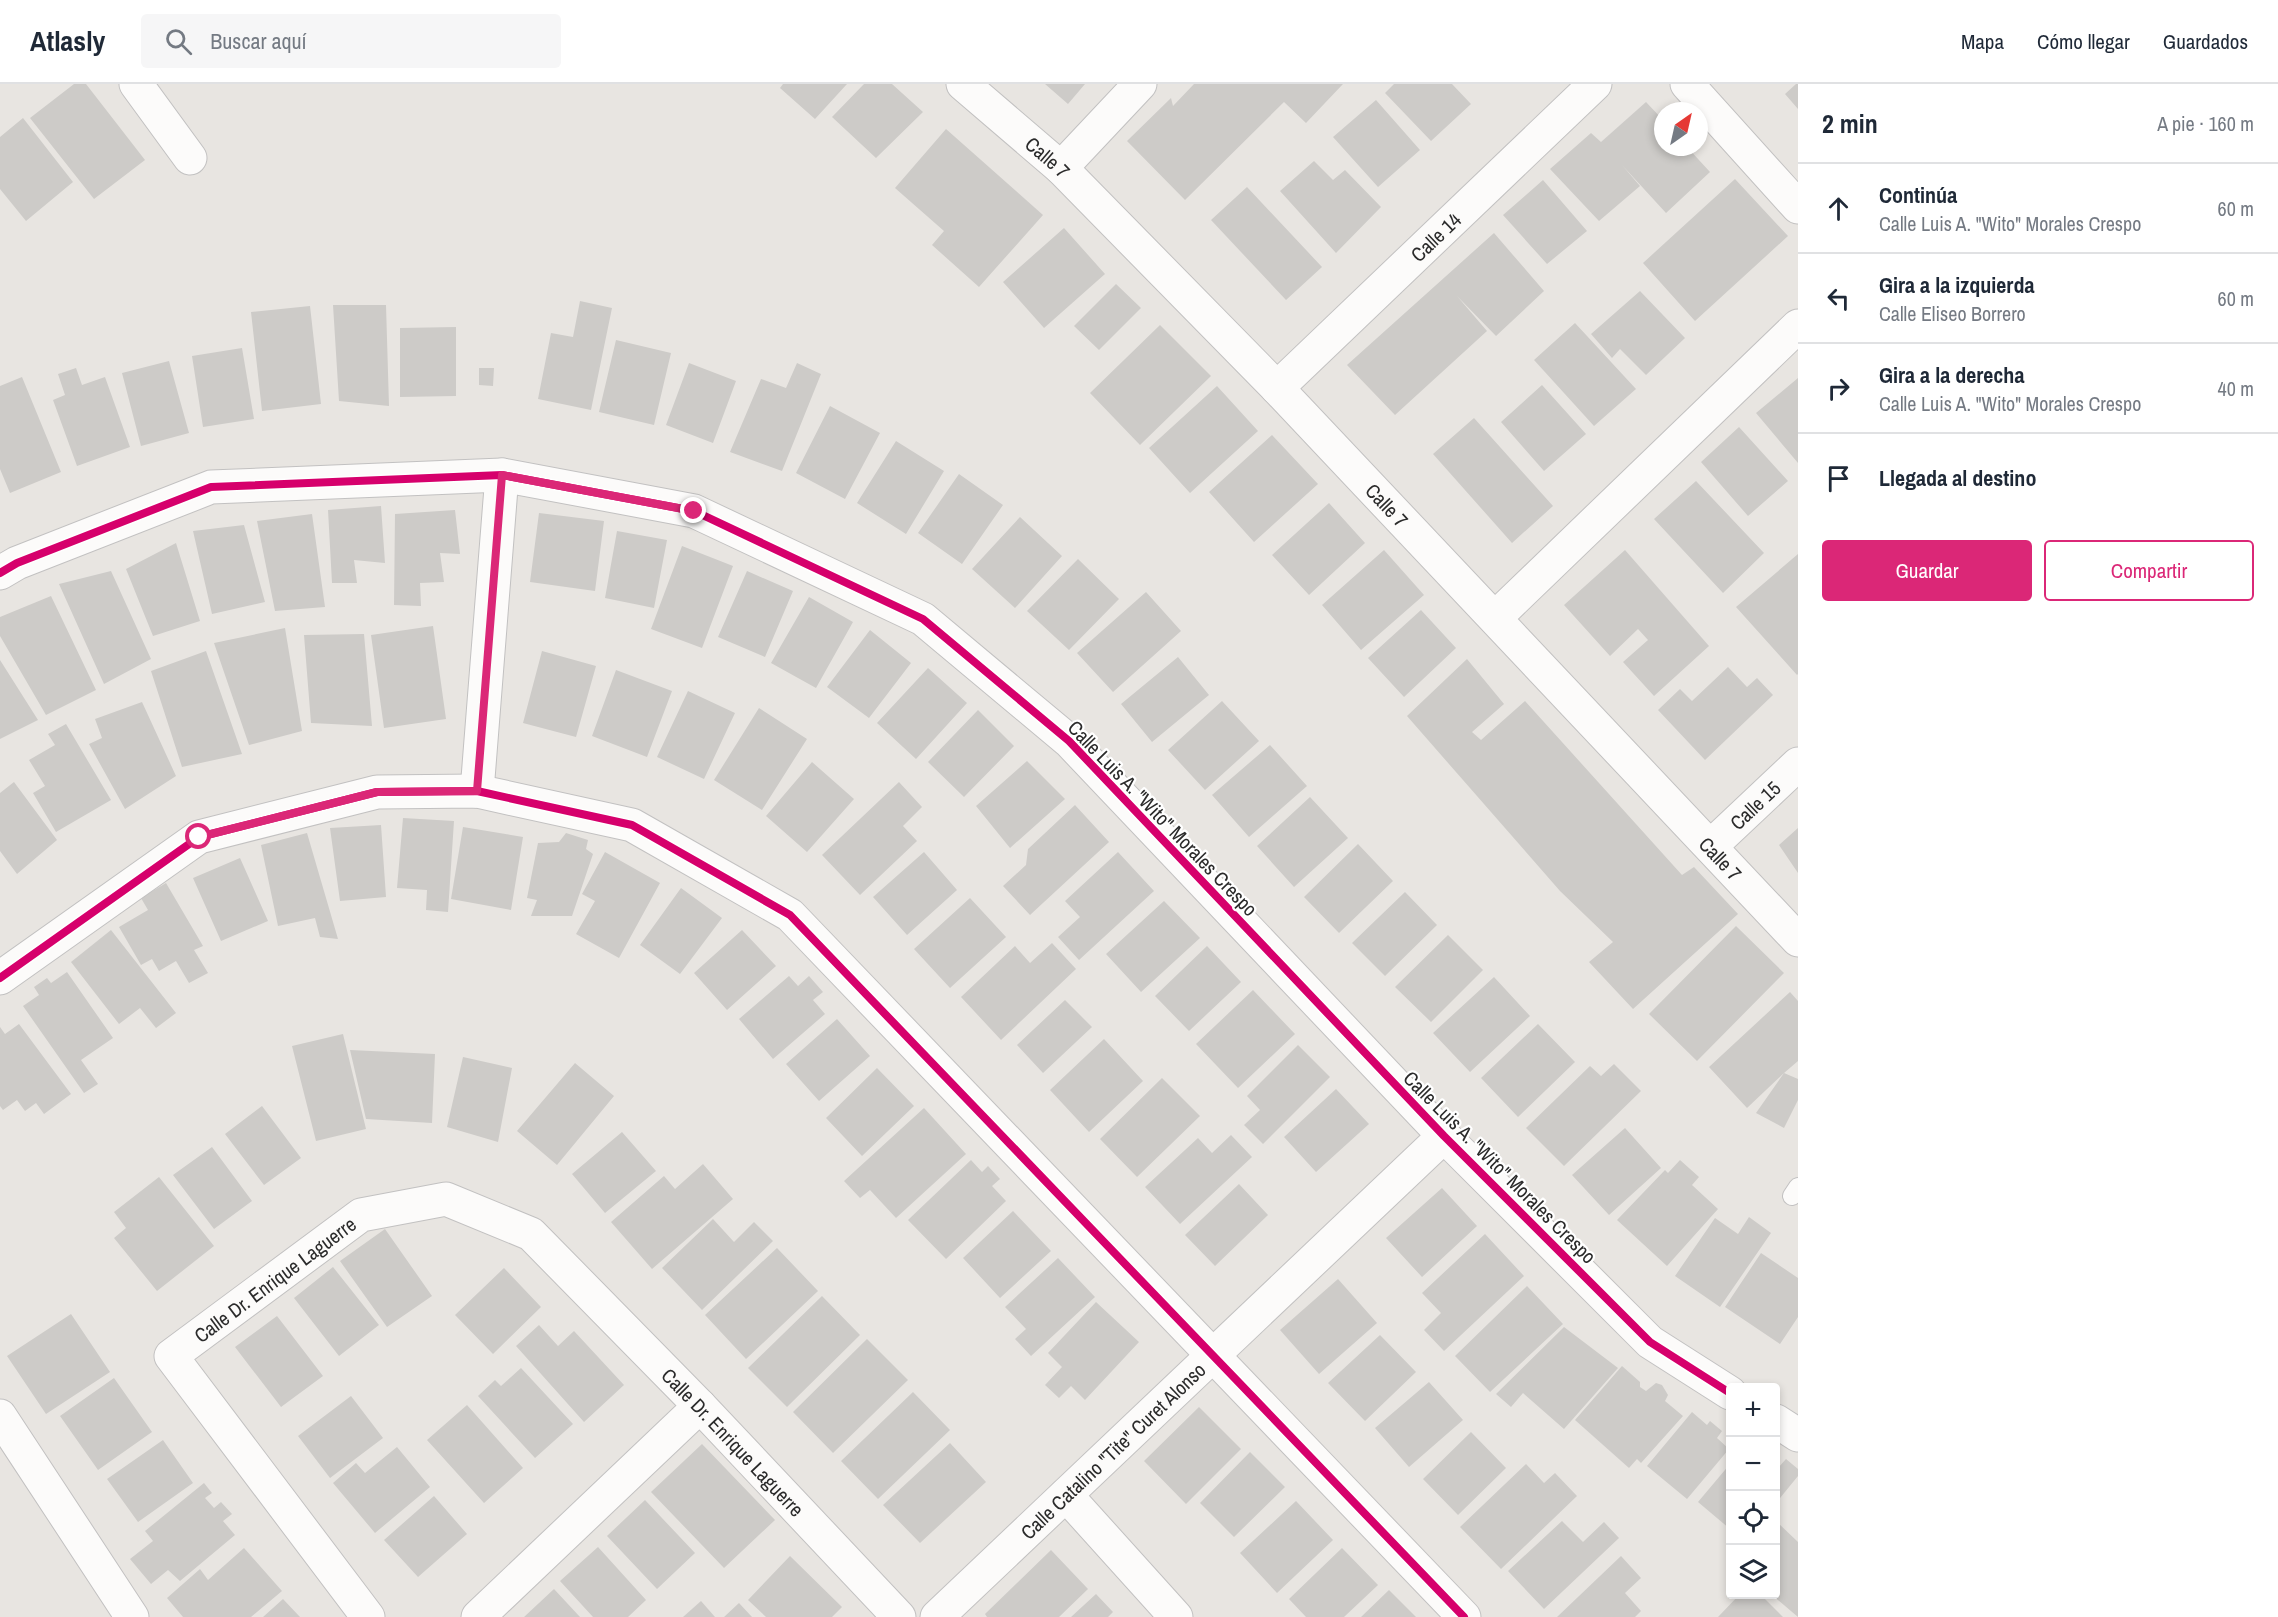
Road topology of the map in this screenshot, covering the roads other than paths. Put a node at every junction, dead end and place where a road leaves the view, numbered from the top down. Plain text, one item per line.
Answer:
1 (136, 84) edge
2 (963, 84) edge
3 (1140, 84) edge
4 (1595, 84) edge
5 (1687, 84) edge
6 (190, 158) dead end
7 (1061, 168) junction
8 (1798, 207) edge
9 (1798, 326) edge
10 (1276, 388) junction
11 (502, 475) junction
12 (0, 573) edge
13 (1495, 618) junction
14 (1798, 764) edge
15 (477, 791) junction
16 (1711, 846) junction
17 (1798, 940) edge
18 (0, 978) edge
19 (1444, 1136) junction
20 (1214, 1355) junction
21 (1726, 1390) edge
22 (699, 1406) junction
23 (0, 1416) edge
24 (1780, 1424) edge
25 (1798, 1436) edge
26 (1066, 1495) junction
27 (132, 1617) edge
28 (368, 1617) edge
29 (478, 1617) edge
30 (899, 1617) edge
31 (937, 1617) edge
32 (1176, 1617) edge
33 (1464, 1617) edge

1 - 6 street
2 - 7 street, Calle 7
3 - 7 street
4 - 10 street, Calle 14
5 - 8 street
7 - 10 street, Calle 7
9 - 13 street
10 - 13 street, Calle 7
11 - 12 street, Calle Luis A. "Wito" Morales Crespo
11 - 15 street
11 - 19 street, Calle Luis A. "Wito" Morales Crespo
13 - 16 street, Calle 7
14 - 16 street, Calle 15
15 - 18 street
15 - 20 street
16 - 17 street, Calle 7
19 - 20 street, Calle Catalino "Tite" Curet Alonso
19 - 21 street, Calle Luis A. "Wito" Morales Crespo
20 - 26 street, Calle Catalino "Tite" Curet Alonso
20 - 33 street
22 - 28 street, Calle Dr. Enrique Laguerre
22 - 29 street
22 - 30 street, Calle Dr. Enrique Laguerre
23 - 27 street
24 - 25 street
26 - 31 street, Calle Catalino "Tite" Curet Alonso
26 - 32 street

